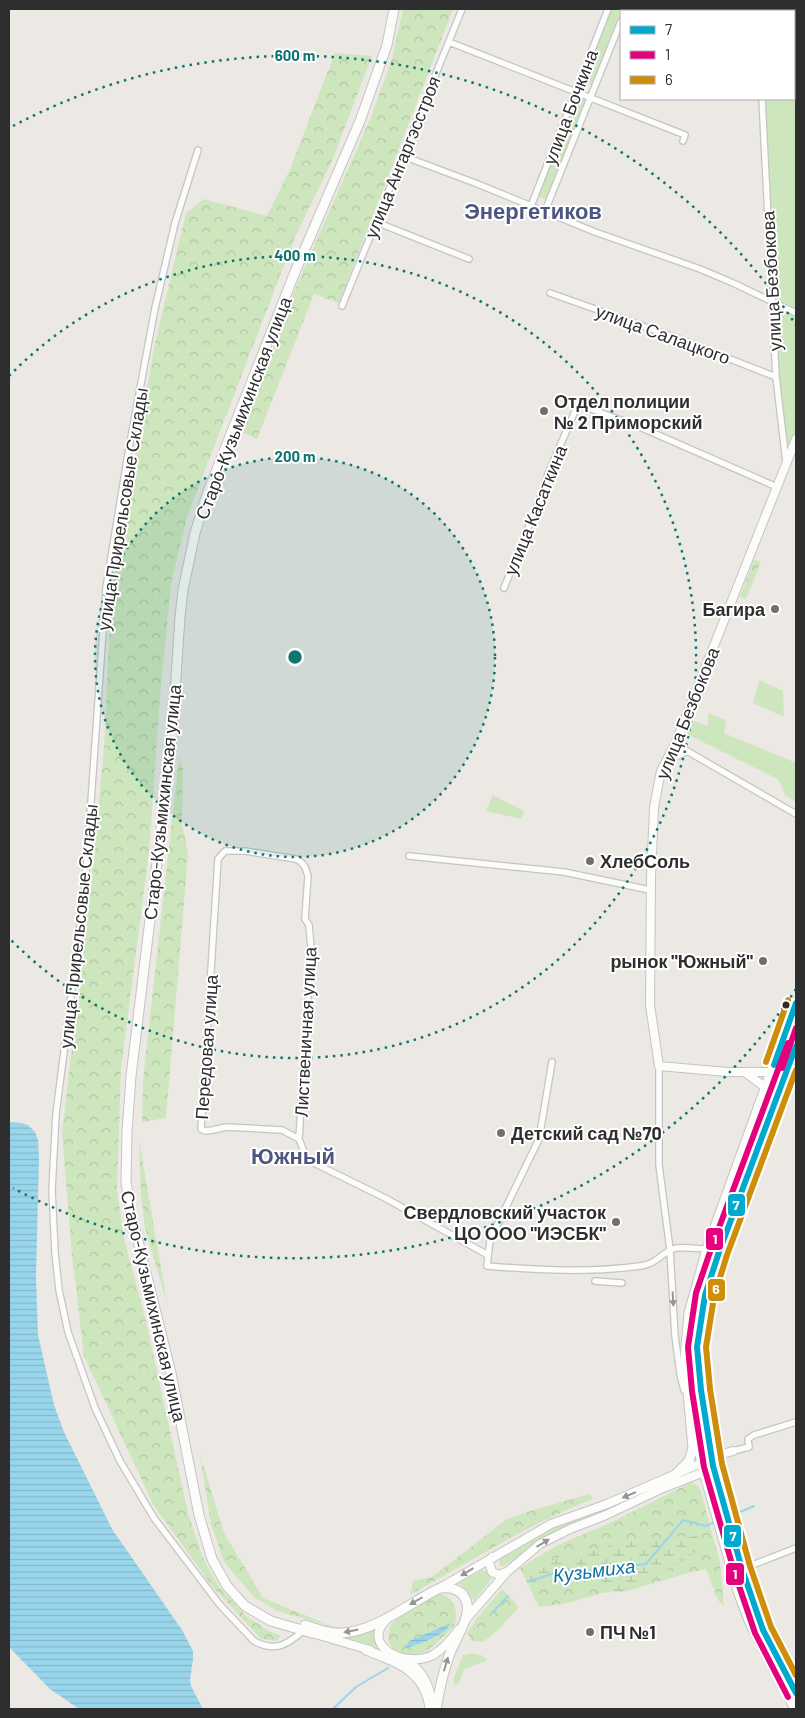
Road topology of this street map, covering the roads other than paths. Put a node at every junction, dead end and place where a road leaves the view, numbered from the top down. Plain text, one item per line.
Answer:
1 (394, 9) edge
2 (462, 9) edge
3 (608, 9) edge
4 (620, 23) edge
5 (449, 42) junction
6 (576, 92) junction
7 (589, 98) junction
8 (762, 100) edge
9 (683, 141) dead end
10 (198, 150) dead end
11 (403, 156) junction
12 (531, 206) junction
13 (545, 211) junction
14 (376, 222) junction
15 (469, 259) dead end
16 (550, 293) dead end
17 (772, 301) junction
18 (342, 306) dead end
19 (796, 313) edge
20 (776, 377) junction
21 (796, 439) edge
22 (786, 462) junction
23 (777, 487) junction
24 (504, 588) dead end
25 (674, 744) junction
26 (687, 751) junction
27 (662, 771) junction
28 (796, 814) edge
29 (409, 856) dead end
30 (305, 866) joint
31 (650, 890) junction
32 (796, 1002) edge
33 (781, 1045) junction
34 (795, 1049) edge
35 (552, 1062) dead end
36 (659, 1066) junction
37 (771, 1072) junction
38 (746, 1073) junction
39 (784, 1080) junction
40 (766, 1088) junction
41 (299, 1139) junction
42 (707, 1249) junction
43 (670, 1250) junction
44 (488, 1255) junction
45 (596, 1282) dead end
46 (622, 1283) dead end
47 (689, 1407) junction
48 (796, 1422) edge
49 (733, 1451) joint
50 (713, 1462) junction
51 (702, 1468) junction
52 (676, 1474) junction
53 (796, 1548) edge
54 (492, 1557) junction
55 (742, 1569) junction
56 (507, 1572) junction
57 (440, 1588) junction
58 (393, 1614) junction
59 (465, 1620) junction
60 (308, 1630) junction
61 (366, 1650) junction
62 (389, 1652) junction
63 (402, 1658) junction
64 (796, 1693) edge
65 (432, 1709) edge
66 (796, 1709) edge

1 - 60 main road, Старо-Кузьмихинская улица
2 - 5 street, улица Ангаргэсстроя
3 - 6 street, улица Бочкина
4 - 7 street, улица Бочкина
5 - 6 street
5 - 11 street, улица Ангаргэсстроя
6 - 7 street
6 - 12 street, улица Бочкина
7 - 9 street
7 - 13 street, улица Бочкина
8 - 17 street, улица Безбокова
10 - 60 street, улица Прирельсовые Склады
11 - 12 street
11 - 14 street, улица Ангаргэсстроя
12 - 13 street
13 - 17 street
14 - 15 street
14 - 18 street, улица Ангаргэсстроя
16 - 20 street, улица Салацкого
17 - 19 street
17 - 20 street, улица Безбокова
20 - 22 street, улица Безбокова
21 - 22 street, улица Безбокова
22 - 23 street, улица Безбокова
23 - 24 street, улица Касаткина
23 - 25 street, улица Безбокова
25 - 26 street
25 - 27 street, улица Безбокова
26 - 27 street
26 - 28 street
27 - 31 street, улица Безбокова
29 - 31 street
30 - 41 street, Лиственичная улица
30 - 41 street, Передовая улица
31 - 36 street, улица Безбокова
32 - 33 main road
33 - 34 main road
33 - 37 main road
34 - 39 main road
35 - 44 street
36 - 38 street
36 - 43 street, улица Безбокова
37 - 38 street
37 - 39 street
37 - 40 main road
38 - 40 street
39 - 50 main road
40 - 42 main road
41 - 44 street
42 - 43 street
42 - 47 main road
43 - 44 street
43 -> 47 street, улица Безбокова
45 - 46 street
47 - 51 main road
47 - 52 main road
48 - 49 street
49 - 50 street
50 - 51 street
50 - 55 main road
51 - 52 street
56 -> 51 street
51 - 66 main road
52 -> 54 street
53 - 55 street
54 - 56 street
54 -> 57 street
55 - 64 main road
56 - 59 street
57 -> 58 main road
57 - 59 main road
58 -> 60 main road, Старо-Кузьмихинская улица
58 - 62 street
59 - 63 street
65 -> 59 main road
60 - 61 street, Старо-Кузьмихинская улица
61 - 62 street, Старо-Кузьмихинская улица
61 - 65 main road, Старо-Кузьмихинская улица
62 - 63 street
63 - 65 street

